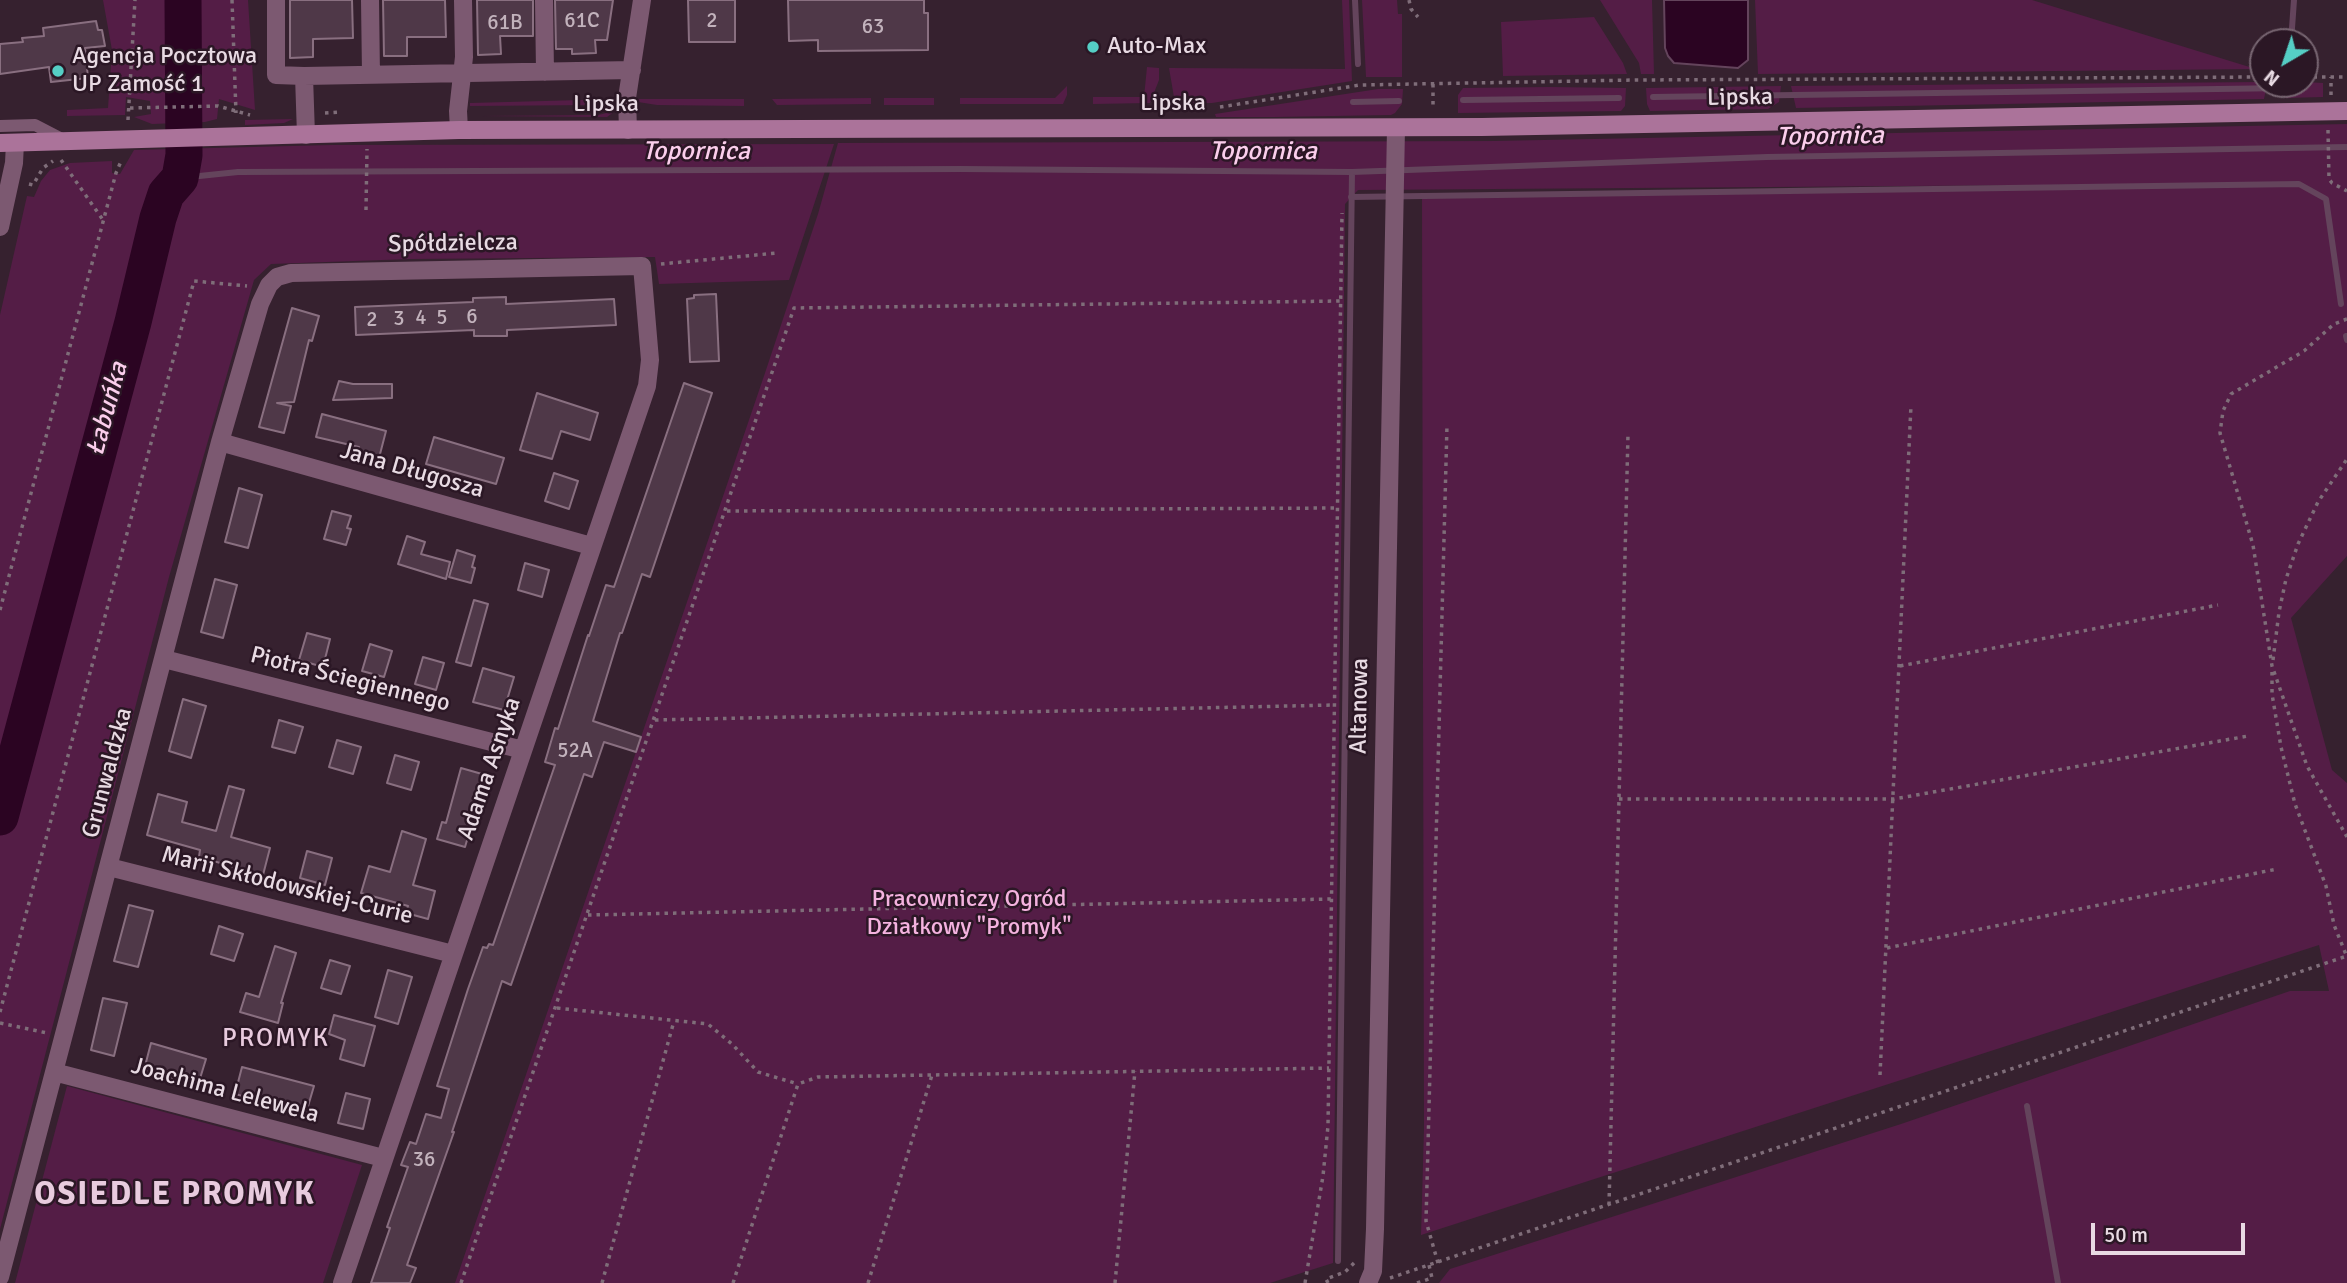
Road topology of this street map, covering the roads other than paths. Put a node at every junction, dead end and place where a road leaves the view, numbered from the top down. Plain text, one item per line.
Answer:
1 (276, 0) edge
2 (370, 0) edge
3 (463, 0) edge
4 (544, 0) edge
5 (642, 0) edge
6 (632, 70) junction
7 (545, 72) junction
8 (462, 73) junction
9 (371, 75) junction
10 (304, 76) junction
11 (2347, 111) edge
12 (0, 126) edge
13 (1396, 128) junction
14 (458, 130) junction
15 (628, 130) junction
16 (306, 135) junction
17 (65, 141) junction
18 (7, 143) edge
19 (0, 227) edge
20 (642, 266) joint
21 (261, 286) joint
22 (220, 442) junction
23 (591, 546) junction
24 (164, 659) junction
25 (523, 750) junction
26 (108, 867) junction
27 (453, 954) junction
28 (54, 1072) junction
29 (383, 1158) junction
30 (0, 1277) edge
31 (1376, 1281) edge
32 (342, 1283) edge

1 - 10 street
2 - 9 street
3 - 8 street
4 - 7 street
5 - 6 street
6 - 7 street
6 - 15 street
7 - 8 street
8 - 9 street
8 - 14 street
9 - 10 street
10 - 16 street
11 - 13 main road, Lipska
12 - 17 lane
13 - 15 main road, Lipska
13 - 31 street, Altanowa
14 - 15 main road, Lipska
14 - 16 main road, Lipska
16 - 17 main road, Lipska
17 - 18 main road, Lipska
18 - 19 street
20 - 21 street, Spółdzielcza
20 - 23 street, Adama Asnyka
21 - 22 street, Grunwaldzka
22 - 23 street, Jana Długosza
22 - 24 street, Grunwaldzka
23 - 25 street, Adama Asnyka
24 - 25 street, Piotra Ściegiennego
24 - 26 street, Grunwaldzka
25 - 27 street, Adama Asnyka
26 - 27 street, Marii Skłodowskiej-Curie
26 - 28 street, Grunwaldzka
27 - 29 street, Adama Asnyka
28 - 29 street, Joachima Lelewela
28 - 30 street, Grunwaldzka
29 - 32 street, Adama Asnyka

